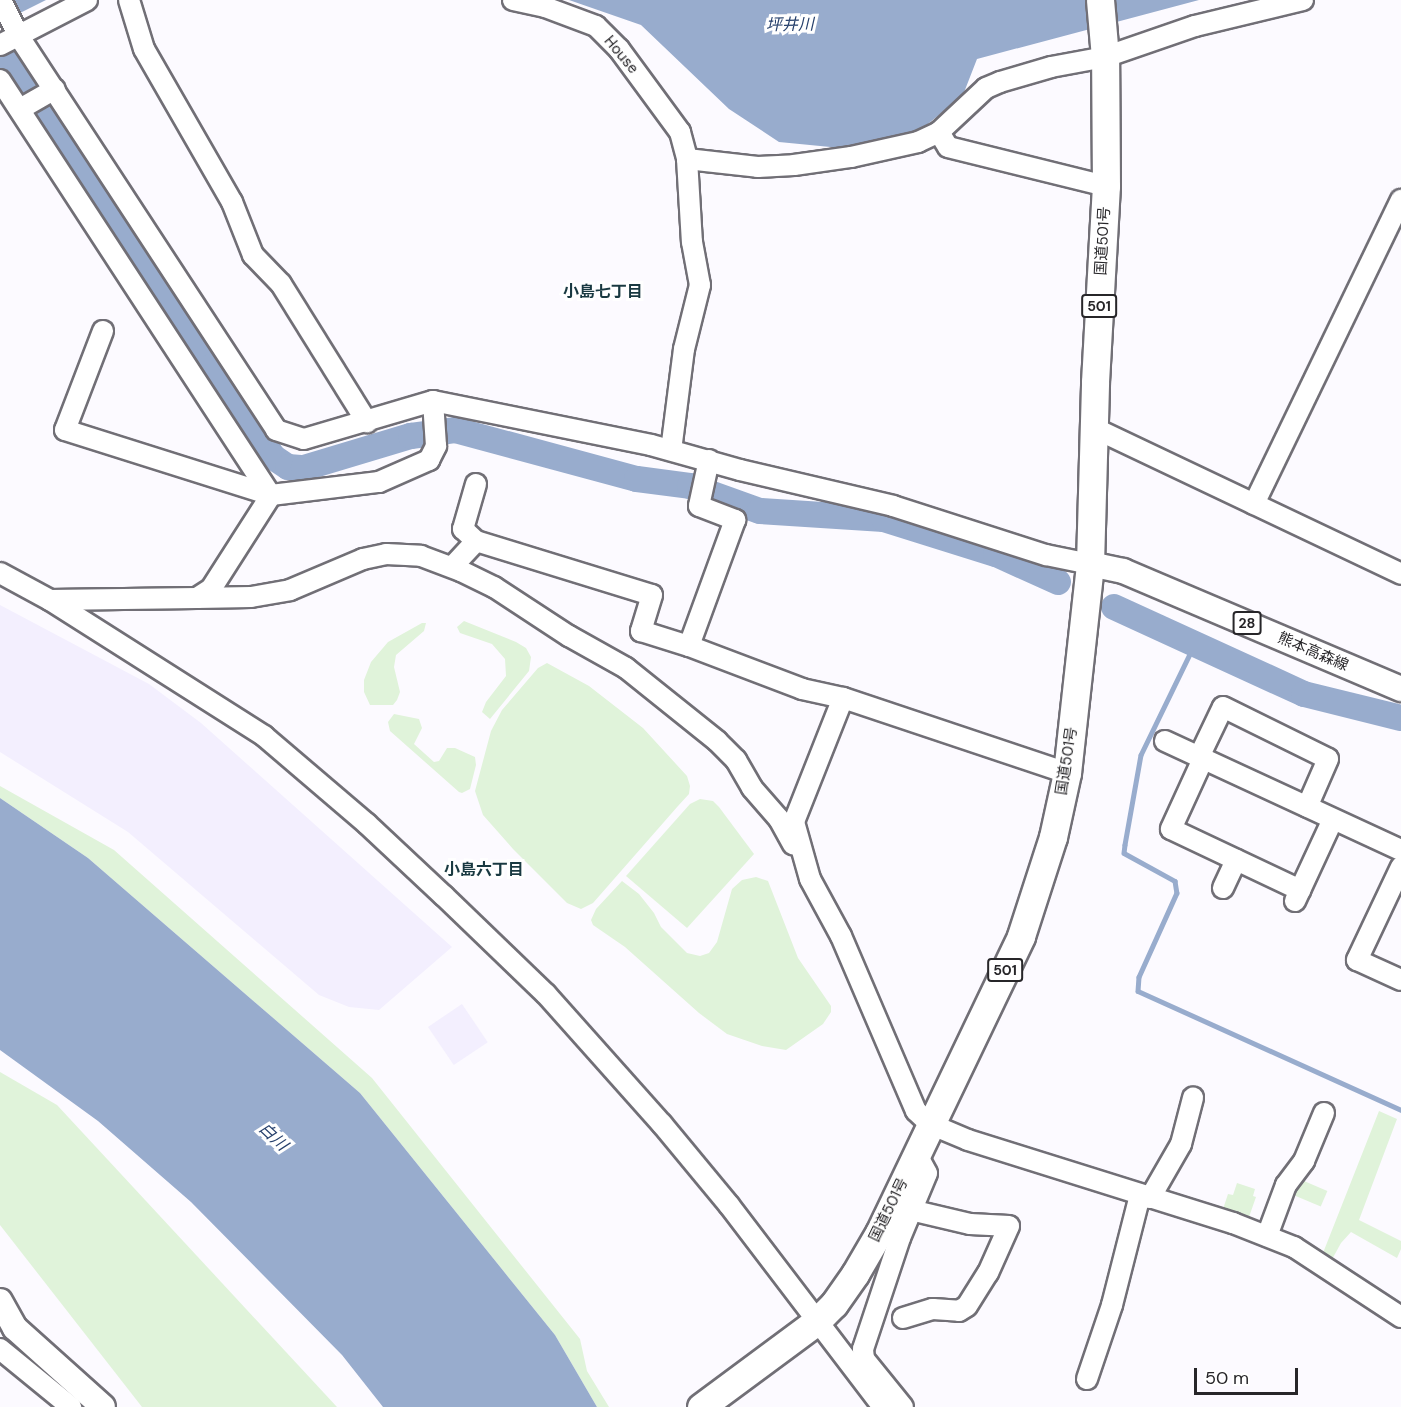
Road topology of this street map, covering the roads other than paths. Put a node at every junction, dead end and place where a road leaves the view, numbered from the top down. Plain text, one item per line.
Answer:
1 (1, 0) edge
2 (87, 0) edge
3 (129, 0) edge
4 (513, 0) edge
5 (1100, 0) edge
6 (1303, 0) edge
7 (11, 36) edge
8 (1105, 53) junction
9 (0, 80) edge
10 (55, 88) junction
11 (20, 109) junction
12 (939, 132) junction
13 (687, 159) junction
14 (1106, 186) junction
15 (1401, 200) edge
16 (103, 331) dead end
17 (433, 401) junction
18 (367, 422) junction
19 (1094, 428) junction
20 (671, 450) junction
21 (709, 460) junction
22 (476, 484) dead end
23 (271, 495) junction
24 (1254, 504) junction
25 (476, 541) junction
26 (1090, 564) junction
27 (452, 567) junction
28 (0, 573) edge
29 (1401, 574) edge
30 (197, 598) junction
31 (50, 600) junction
32 (690, 646) junction
33 (1401, 689) edge
34 (843, 698) junction
35 (1165, 741) dead end
36 (1201, 758) junction
37 (1067, 773) junction
38 (1307, 807) junction
39 (1333, 819) junction
40 (1401, 850) edge
41 (1236, 860) junction
42 (1401, 867) edge
43 (807, 869) junction
44 (1223, 888) dead end
45 (1401, 980) edge
46 (1193, 1098) dead end
47 (1324, 1113) dead end
48 (930, 1124) junction
49 (916, 1153) junction
50 (1145, 1196) junction
51 (911, 1210) junction
52 (1267, 1236) junction
53 (0, 1301) edge
54 (1401, 1317) edge
55 (903, 1318) dead end
56 (810, 1327) junction
57 (0, 1349) edge
58 (1087, 1379) dead end
59 (71, 1407) edge
60 (103, 1407) edge
61 (701, 1407) edge
62 (883, 1407) edge
63 (903, 1407) edge

1 - 7 street
2 - 7 street
3 - 18 street
4 - 13 street, House
5 - 8 highway, 国道501号 / 501
6 - 8 street
7 - 10 street
8 - 12 street
8 - 14 highway, 国道501号 / 501
9 - 11 street
10 - 11 street
10 - 18 street
11 - 23 street
12 - 13 street
12 - 14 street
13 - 20 street, House
14 - 19 highway, 国道501号 / 501
15 - 24 street
16 - 23 street
17 - 18 street
17 - 20 street
17 - 23 street
19 - 24 street
19 - 26 highway, 国道501号 / 501
20 - 21 street
21 - 26 street
21 - 32 street
22 - 25 street
23 - 30 street
24 - 29 street
25 - 27 street
25 - 32 street
26 - 33 main road, 熊本高森線 / 28
26 - 37 highway, 国道501号 / 501
27 - 30 street
27 - 43 street
28 - 31 street
30 - 31 street
31 - 56 street
32 - 34 street
34 - 37 street
34 - 43 street
35 - 36 street
36 - 38 street
36 - 38 street
36 - 41 street
37 - 48 highway, 国道501号 / 501
38 - 39 street
39 - 40 street
39 - 41 street
41 - 44 street
42 - 45 street
43 - 48 street
46 - 50 street
47 - 52 street
48 - 49 highway, 国道501号 / 501
48 - 50 street
49 - 51 street
49 - 56 highway, 国道501号 / 501
50 - 52 street
50 - 58 street
51 - 55 street
51 - 63 street
52 - 54 street
53 - 60 main road
56 - 61 highway, 国道501号 / 501
56 - 62 street
57 - 59 street

